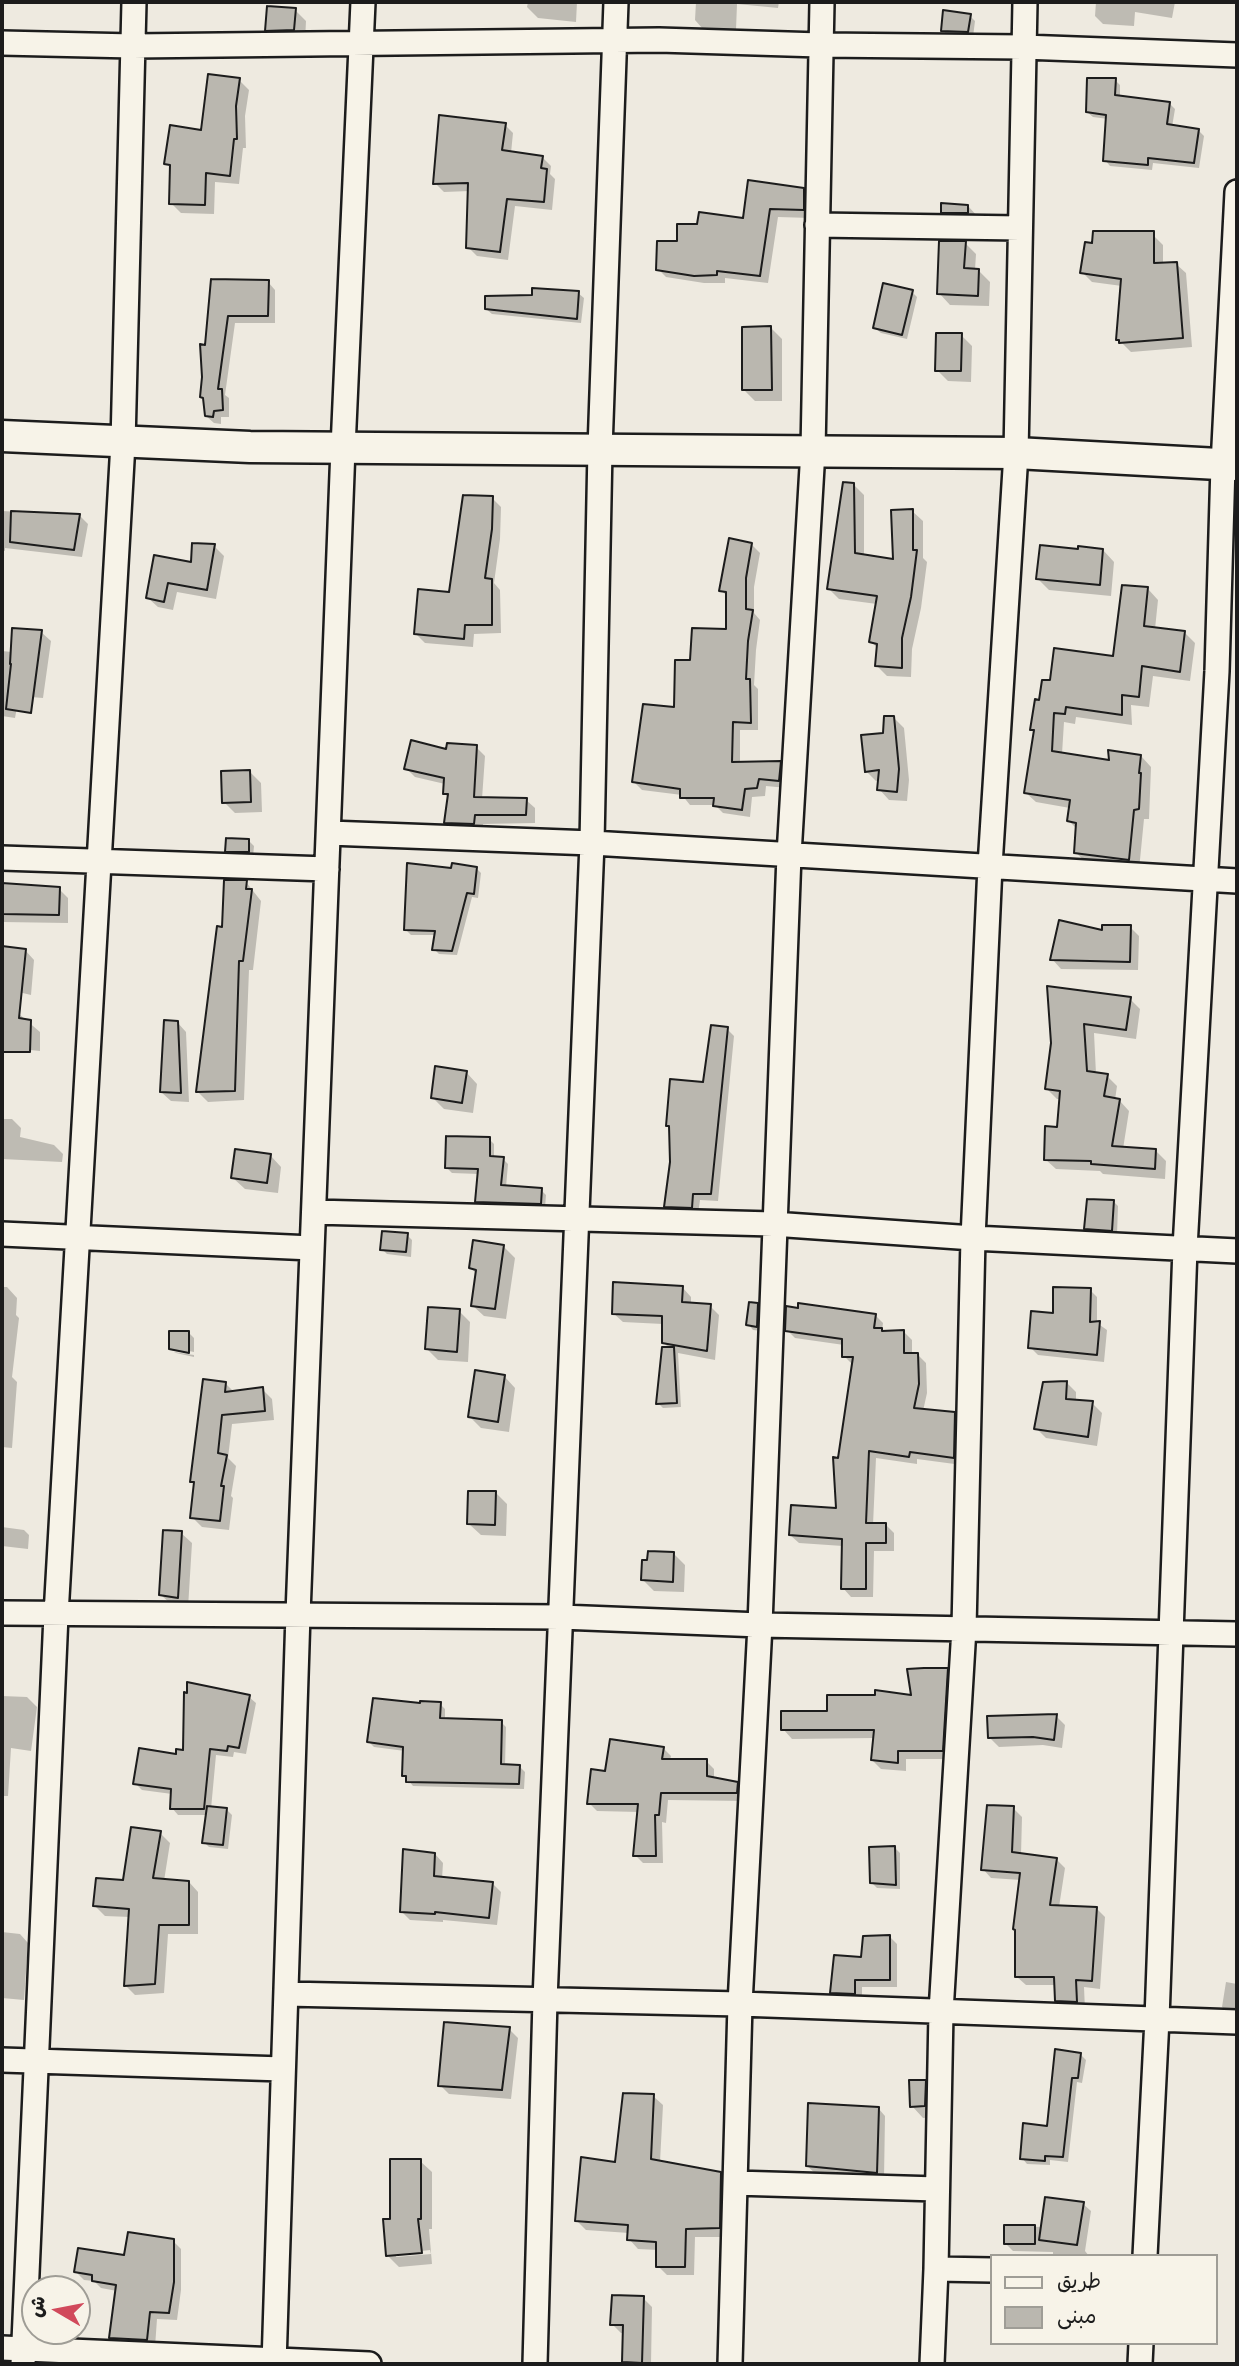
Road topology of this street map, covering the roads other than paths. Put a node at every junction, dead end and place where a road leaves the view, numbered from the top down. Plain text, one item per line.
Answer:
1 (134, 2) edge
2 (363, 2) edge
3 (616, 2) edge
4 (822, 2) edge
5 (1025, 2) edge
6 (615, 40) junction
7 (2, 43) edge
8 (361, 43) junction
9 (820, 45) junction
10 (133, 46) junction
11 (1023, 47) junction
12 (1237, 55) edge
13 (1237, 192) edge
14 (817, 225) junction
15 (1020, 228) junction
16 (2, 436) edge
17 (122, 443) junction
18 (343, 448) junction
19 (600, 449) junction
20 (813, 450) junction
21 (1016, 453) junction
22 (1230, 465) edge
23 (329, 833) junction
24 (592, 843) junction
25 (789, 855) junction
26 (2, 858) edge
27 (100, 861) junction
28 (990, 866) junction
29 (327, 869) junction
30 (1206, 880) junction
31 (1237, 881) edge
32 (314, 1212) junction
33 (578, 1218) junction
34 (773, 1224) junction
35 (2, 1234) edge
36 (78, 1238) junction
37 (973, 1238) junction
38 (312, 1248) junction
39 (1185, 1248) junction
40 (1237, 1251) edge
41 (2, 1613) edge
42 (298, 1614) junction
43 (56, 1615) junction
44 (561, 1617) junction
45 (760, 1625) junction
46 (964, 1628) junction
47 (1171, 1633) junction
48 (1237, 1634) edge
49 (286, 1994) junction
50 (545, 2000) junction
51 (740, 2004) junction
52 (940, 2012) junction
53 (1157, 2019) junction
54 (1237, 2022) edge
55 (2, 2060) edge
56 (38, 2061) junction
57 (283, 2068) junction
58 (735, 2183) junction
59 (937, 2189) junction
60 (1145, 2254) edge
61 (936, 2269) junction
62 (990, 2270) edge
63 (1141, 2345) edge
64 (16, 2354) edge
65 (274, 2362) edge
66 (369, 2364) edge
67 (535, 2364) edge
68 (730, 2364) edge
69 (932, 2364) edge
70 (1140, 2364) edge

1 - 10 street
2 - 8 street
3 - 6 street
4 - 9 street
5 - 11 street
6 - 8 street
6 - 9 street
6 - 19 street
7 - 10 street
8 - 10 street
8 - 18 street
9 - 11 street
9 - 14 street
10 - 17 street
11 - 12 street
11 - 15 street
13 - 22 street
14 - 15 street
14 - 20 street
15 - 21 street
16 - 17 street
17 - 18 street
17 - 27 street
18 - 19 street
18 - 23 street
19 - 20 street
19 - 24 street
20 - 21 street
20 - 25 street
21 - 22 street
21 - 28 street
22 - 30 street
23 - 24 street
23 - 29 street
24 - 25 street
24 - 33 street
25 - 28 street
25 - 34 street
26 - 27 street
27 - 29 street
27 - 36 street
28 - 30 street
28 - 37 street
29 - 32 street
30 - 31 street
30 - 39 street
32 - 33 street
32 - 38 street
33 - 34 street
33 - 44 street
34 - 37 street
34 - 45 street
35 - 36 street
36 - 38 street
36 - 43 street
37 - 39 street
37 - 46 street
38 - 42 street
39 - 40 street
39 - 47 street
41 - 43 street
42 - 43 street
42 - 44 street
42 - 49 street
43 - 56 street
44 - 45 street
44 - 50 street
45 - 46 street
45 - 51 street
46 - 47 street
46 - 52 street
47 - 48 street
47 - 53 street
49 - 50 street
49 - 57 street
50 - 51 street
50 - 67 street
51 - 52 street
51 - 58 street
52 - 53 street
52 - 59 street
53 - 54 street
53 - 60 street
55 - 56 street
56 - 57 street
56 - 64 street
57 - 65 street
58 - 59 street
58 - 68 street
59 - 61 street
61 - 62 street
61 - 69 street
63 - 70 street
64 - 65 street
65 - 66 street

